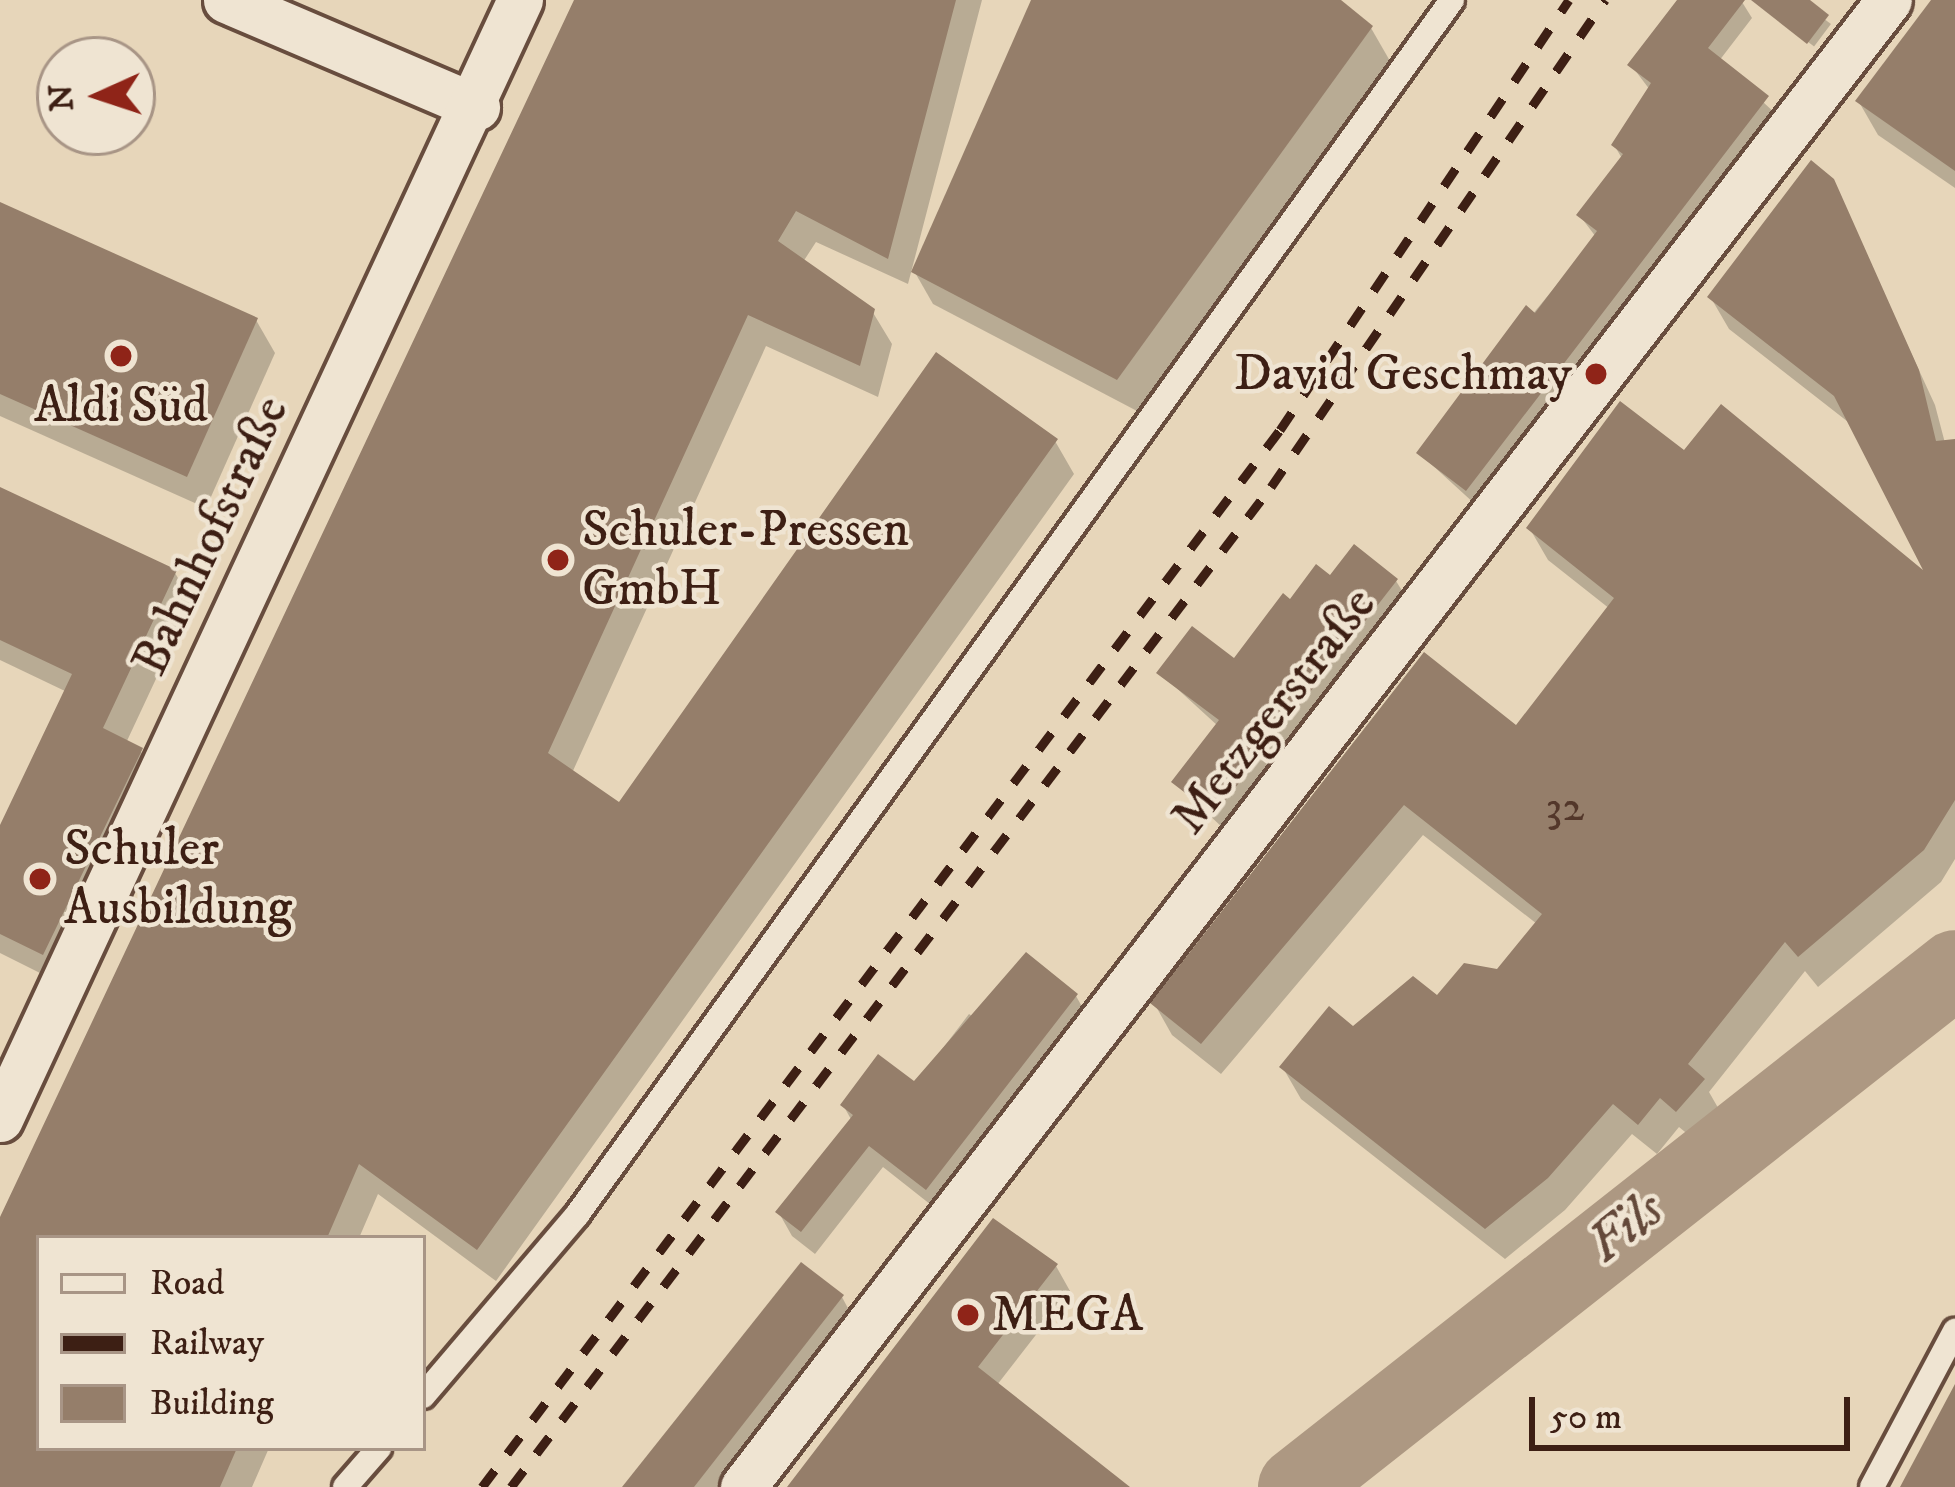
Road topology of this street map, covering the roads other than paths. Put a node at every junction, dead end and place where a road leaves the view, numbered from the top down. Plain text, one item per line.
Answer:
1 (226, 0) edge
2 (520, 0) edge
3 (1452, 0) edge
4 (1889, 0) edge
5 (477, 106) junction
6 (0, 1119) edge
7 (1955, 1330) edge
8 (426, 1392) edge
9 (376, 1451) edge
10 (345, 1487) edge
11 (743, 1487) edge
12 (1872, 1487) edge

1 - 5 street
2 - 5 street, Bahnhofstraße
3 - 8 lane
4 - 11 street, Metzgerstraße
5 - 6 street, Bahnhofstraße
7 - 12 lane
9 - 10 lane

